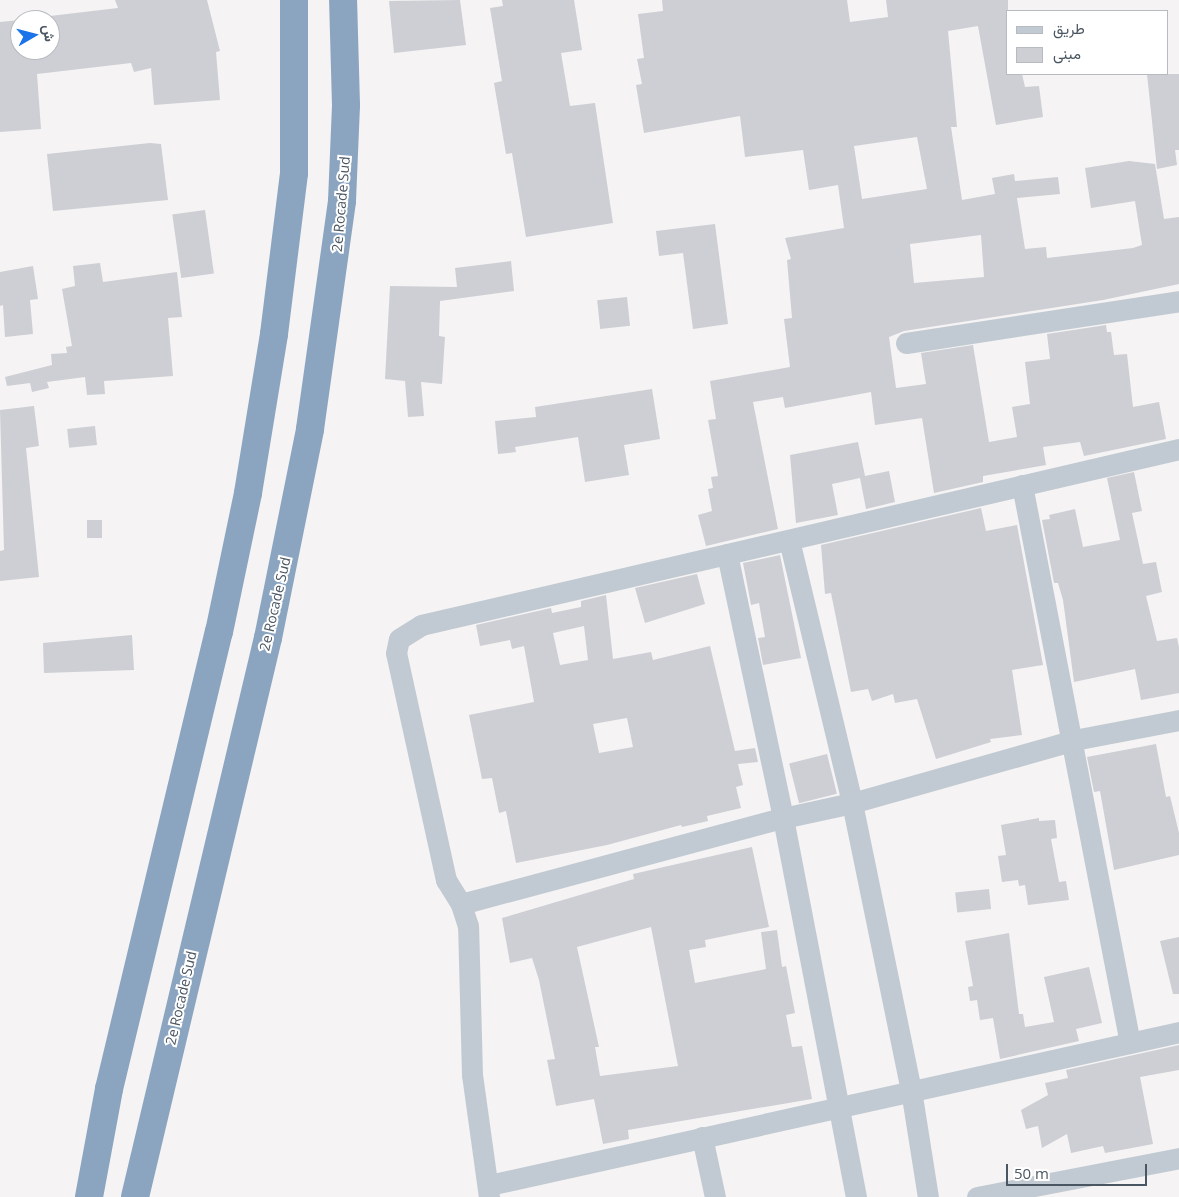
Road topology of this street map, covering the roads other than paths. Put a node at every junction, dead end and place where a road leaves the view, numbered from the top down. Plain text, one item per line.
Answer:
1 (294, 0) edge
2 (344, 0) edge
3 (1179, 301) edge
4 (906, 344) dead end
5 (1178, 451) edge
6 (1022, 485) junction
7 (789, 540) junction
8 (727, 554) junction
9 (1179, 720) edge
10 (1074, 740) junction
11 (852, 802) junction
12 (783, 818) junction
13 (461, 904) junction
14 (1179, 1032) edge
15 (1130, 1042) junction
16 (911, 1090) junction
17 (838, 1106) junction
18 (702, 1137) junction
19 (1179, 1158) edge
20 (489, 1191) edge
21 (89, 1197) edge
22 (135, 1197) edge
23 (715, 1197) edge
24 (856, 1197) edge
25 (928, 1197) edge
26 (978, 1197) edge

1 - 21 highway
2 - 22 highway, 2e Rocade Sud
3 - 4 street
5 - 6 street
6 - 7 street
6 - 10 street
7 - 8 street
7 - 11 street
8 - 12 street
8 - 13 street
9 - 10 street
10 - 11 street
10 - 15 street
11 - 12 street
11 - 16 street
12 - 13 street
12 - 17 street
13 - 20 street
14 - 15 street
15 - 16 street
16 - 17 street
16 - 25 street
17 - 18 street
17 - 24 street
18 - 20 street
18 - 23 street
19 - 26 street

